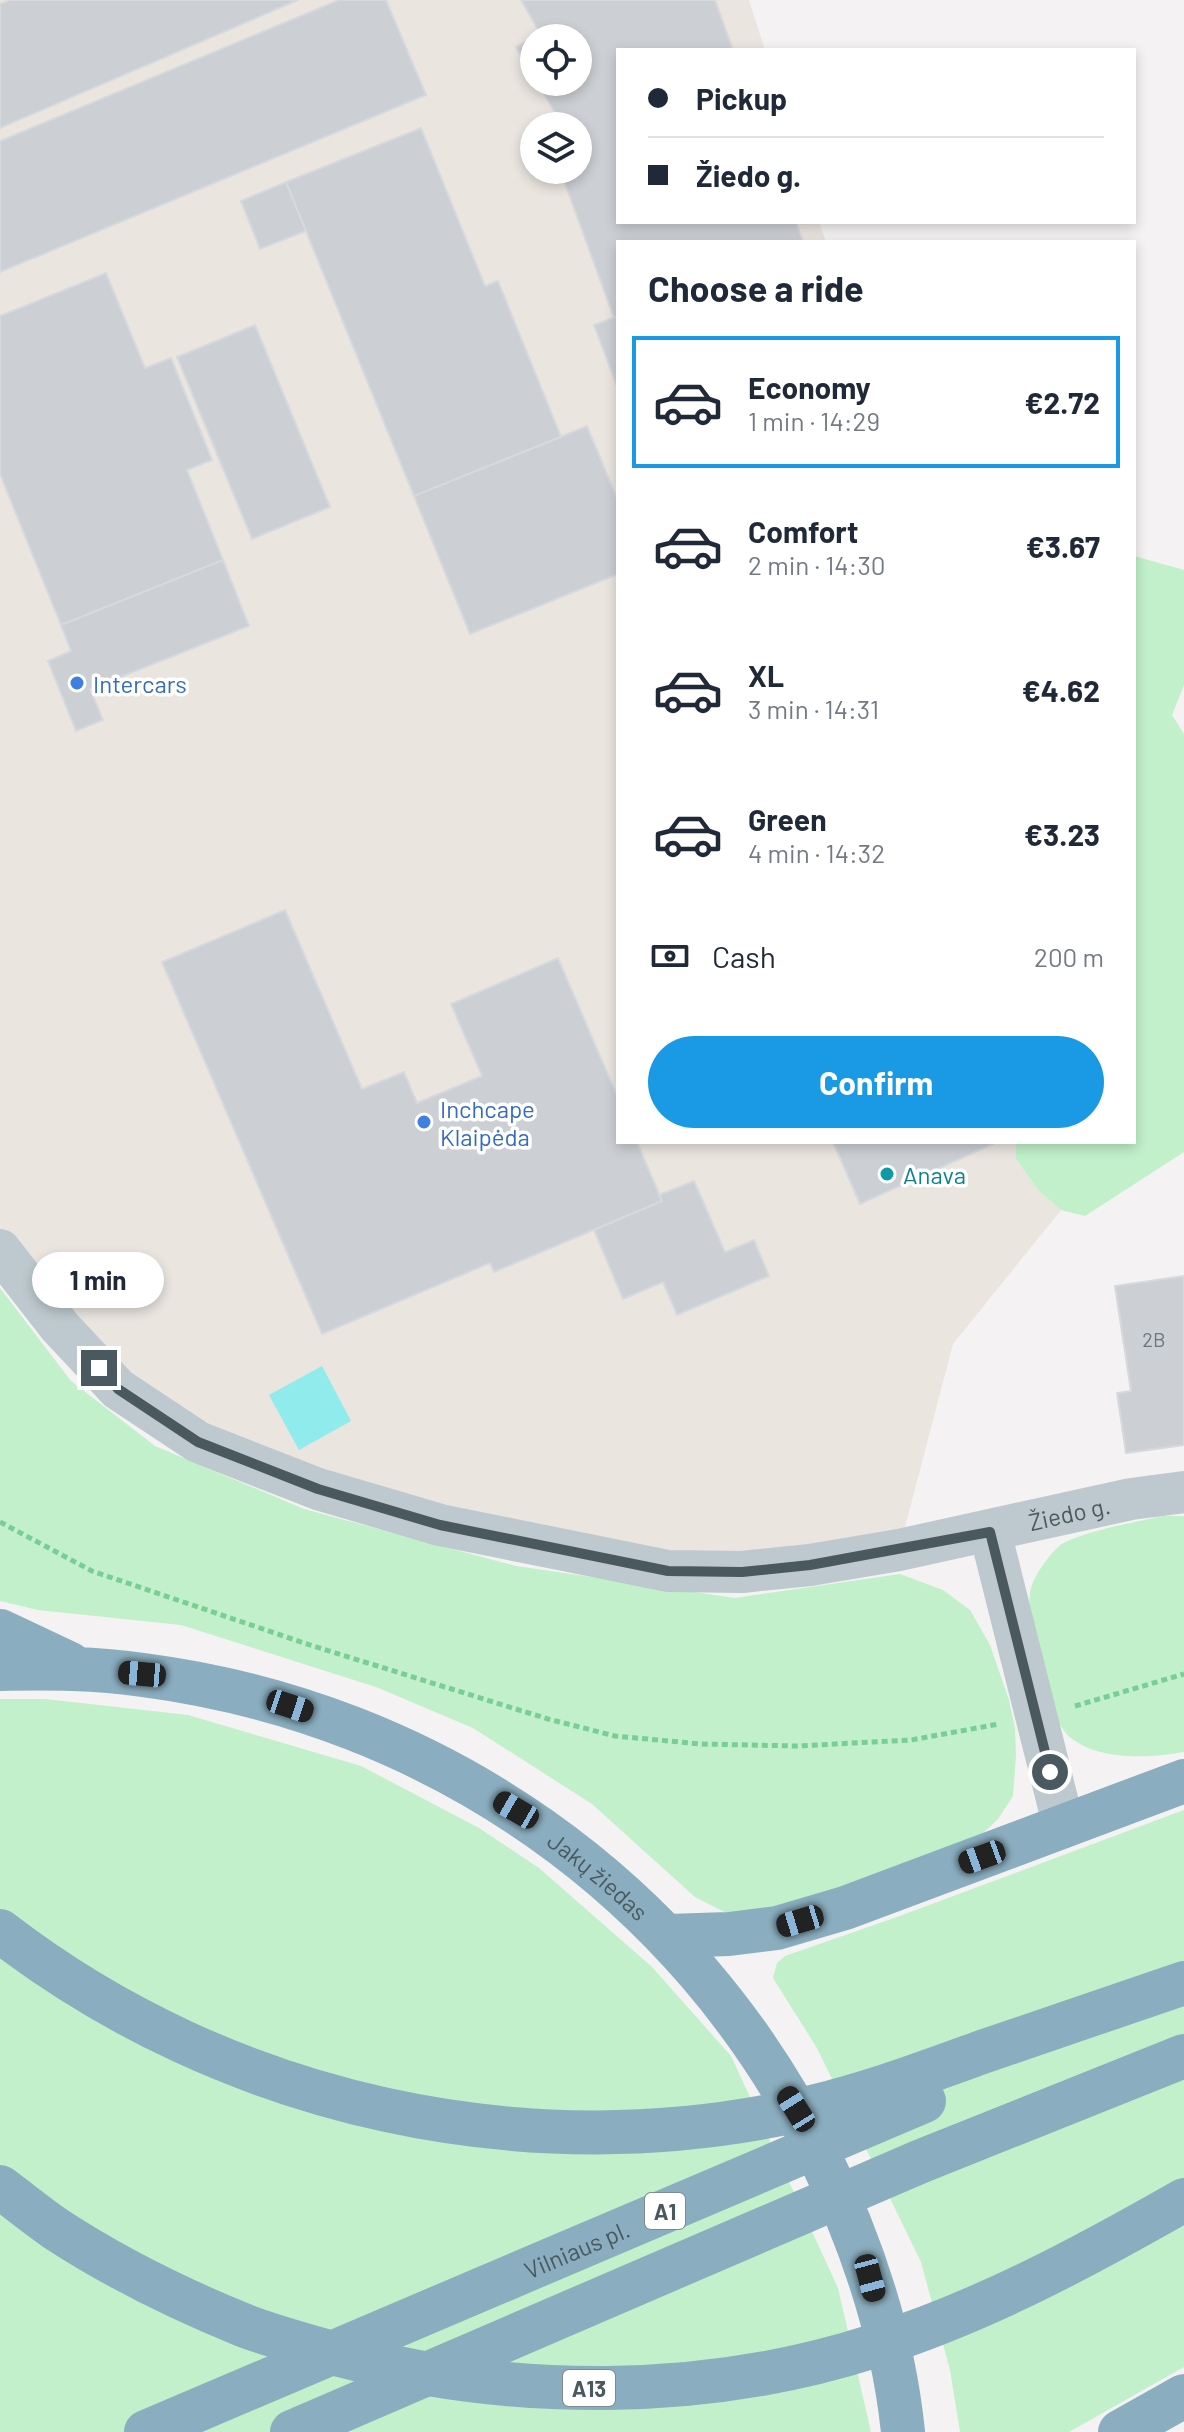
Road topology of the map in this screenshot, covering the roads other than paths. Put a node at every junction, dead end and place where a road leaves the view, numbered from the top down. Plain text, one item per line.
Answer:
1 (0, 1250) edge
2 (1184, 1492) edge
3 (990, 1532) junction
4 (0, 1631) edge
5 (0, 1669) edge
6 (79, 1669) junction
7 (1184, 1781) edge
8 (1064, 1827) junction
9 (0, 1931) edge
10 (668, 1936) junction
11 (1184, 1983) edge
12 (1184, 1991) edge
13 (1184, 2056) edge
14 (0, 2187) edge
15 (1184, 2200) edge
16 (1184, 2396) edge
17 (146, 2432) edge
18 (292, 2432) edge
19 (903, 2432) edge
20 (1120, 2432) edge

1 - 3 street, Žiedo g.
2 - 3 street, Žiedo g.
3 - 8 street
4 - 6 highway
5 - 6 highway, Jakų žiedas
6 - 10 highway, Jakų žiedas
7 - 8 highway
8 - 10 highway
9 - 11 highway
10 - 19 highway, Jakų žiedas
12 - 17 highway, Vilniaus pl. / A1
13 - 18 highway, A1
14 - 15 highway, A13
16 - 20 highway

